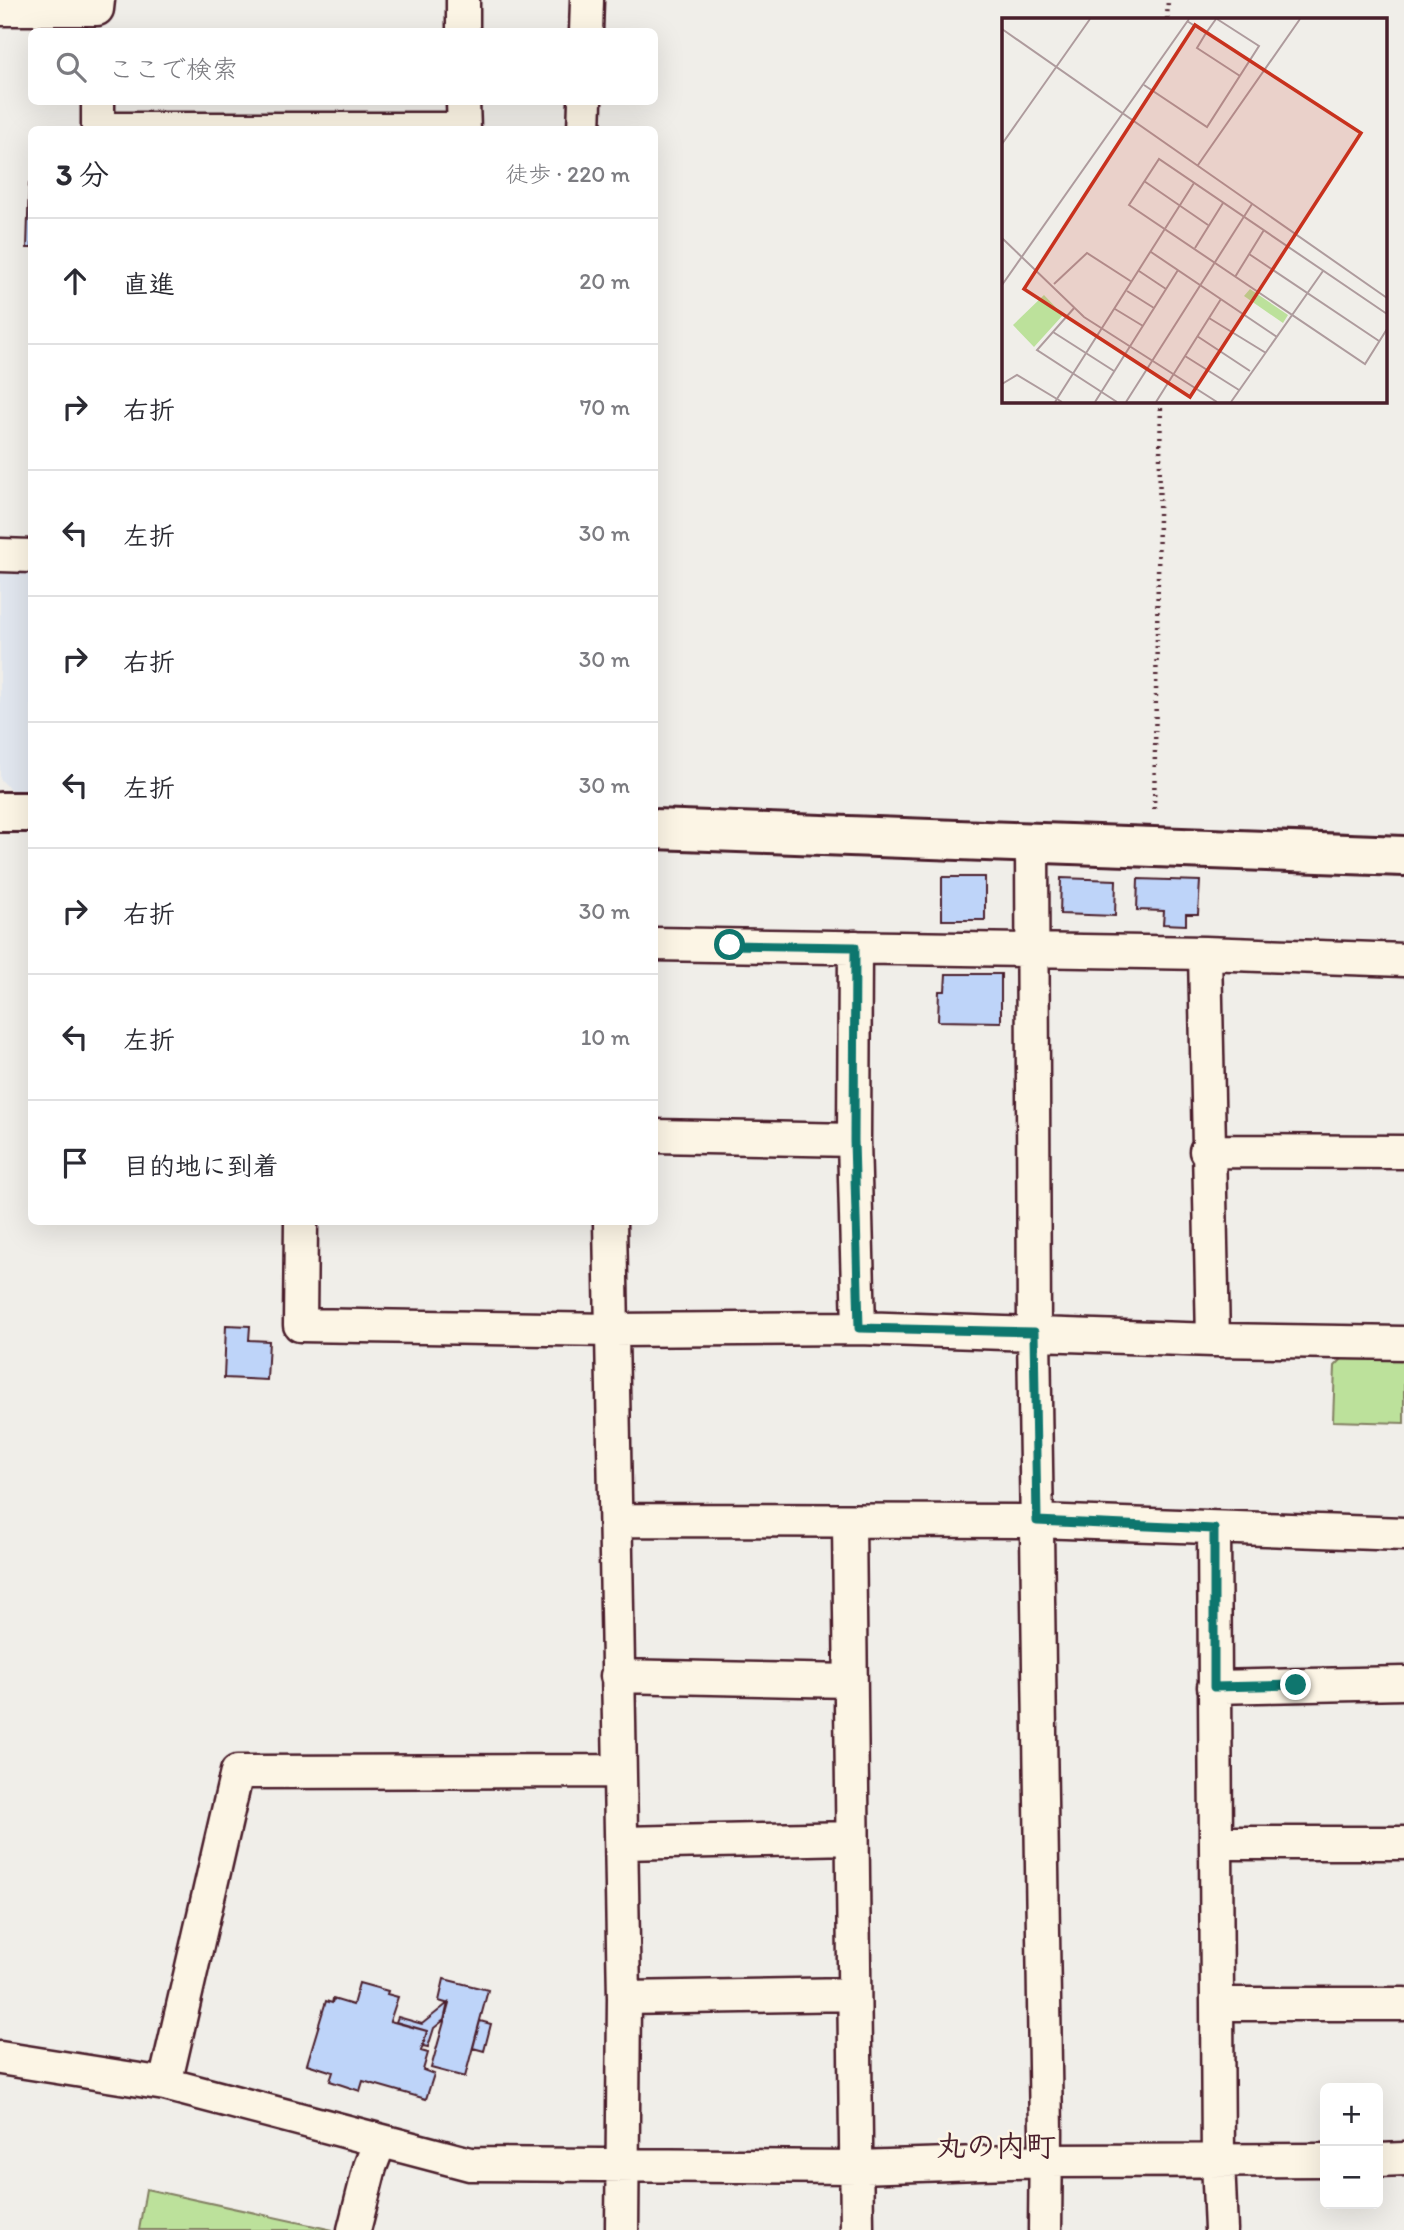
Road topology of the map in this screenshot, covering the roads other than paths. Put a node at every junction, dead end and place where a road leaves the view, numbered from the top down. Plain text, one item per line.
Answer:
1 (463, 0) edge
2 (587, 0) edge
3 (0, 9) edge
4 (98, 14) edge
5 (463, 28) edge
6 (586, 28) edge
7 (98, 105) edge
8 (463, 105) edge
9 (585, 105) edge
10 (98, 126) edge
11 (464, 126) edge
12 (584, 126) edge
13 (0, 555) edge
14 (28, 556) edge
15 (0, 812) edge
16 (28, 812) edge
17 (658, 829) edge
18 (1032, 843) junction
19 (1404, 856) edge
20 (658, 944) edge
21 (855, 947) junction
22 (1032, 951) junction
23 (1205, 953) junction
24 (1404, 960) edge
25 (658, 1136) edge
26 (854, 1140) junction
27 (1206, 1151) junction
28 (1404, 1152) edge
29 (301, 1225) edge
30 (610, 1225) edge
31 (859, 1328) junction
32 (613, 1330) junction
33 (1034, 1332) junction
34 (1213, 1340) junction
35 (1404, 1343) edge
36 (615, 1520) junction
37 (1037, 1521) junction
38 (849, 1523) junction
39 (1214, 1529) junction
40 (1404, 1534) edge
41 (617, 1676) junction
42 (850, 1681) junction
43 (1404, 1683) edge
44 (1214, 1687) junction
45 (619, 1771) junction
46 (852, 1839) junction
47 (622, 1843) junction
48 (1217, 1843) junction
49 (1404, 1843) edge
50 (853, 1994) junction
51 (624, 1998) junction
52 (1219, 2004) junction
53 (1404, 2004) edge
54 (0, 2058) edge
55 (165, 2084) junction
56 (380, 2141) junction
57 (1320, 2160) edge
58 (1383, 2160) edge
59 (1404, 2160) edge
60 (1044, 2161) junction
61 (1218, 2161) junction
62 (621, 2165) junction
63 (858, 2166) junction
64 (354, 2230) edge
65 (622, 2230) edge
66 (857, 2230) edge
67 (1045, 2230) edge
68 (1221, 2230) edge

1 - 5 street
2 - 6 street
3 - 4 street
7 - 10 street
8 - 11 street
9 - 12 street
13 - 14 street
15 - 16 street
17 - 18 street
18 - 19 street
18 - 22 street
20 - 21 street
21 - 22 street
21 - 26 street
22 - 23 street
22 - 33 street
23 - 24 street
23 - 27 street
25 - 26 street
26 - 31 street
27 - 28 street
27 - 34 street
29 - 32 street
30 - 32 street
31 - 32 street
31 - 33 street
32 - 36 street
33 - 34 street
33 - 37 street
34 - 35 street
36 - 38 street
36 - 41 street
37 - 38 street
37 - 39 street
37 - 60 street
38 - 42 street
39 - 40 street
39 - 44 street
41 - 42 street
41 - 45 street
42 - 46 street
43 - 44 street
44 - 48 street
45 - 47 street
45 - 55 street
46 - 47 street
46 - 50 street
47 - 51 street
48 - 49 street
48 - 52 street
50 - 51 street
50 - 63 street
51 - 62 street
52 - 53 street
52 - 61 street
54 - 55 street
55 - 56 street
56 - 62 street
56 - 64 street
57 - 61 street
58 - 59 street
60 - 61 street
60 - 63 street
60 - 67 street
61 - 68 street
62 - 63 street
62 - 65 street
63 - 66 street

